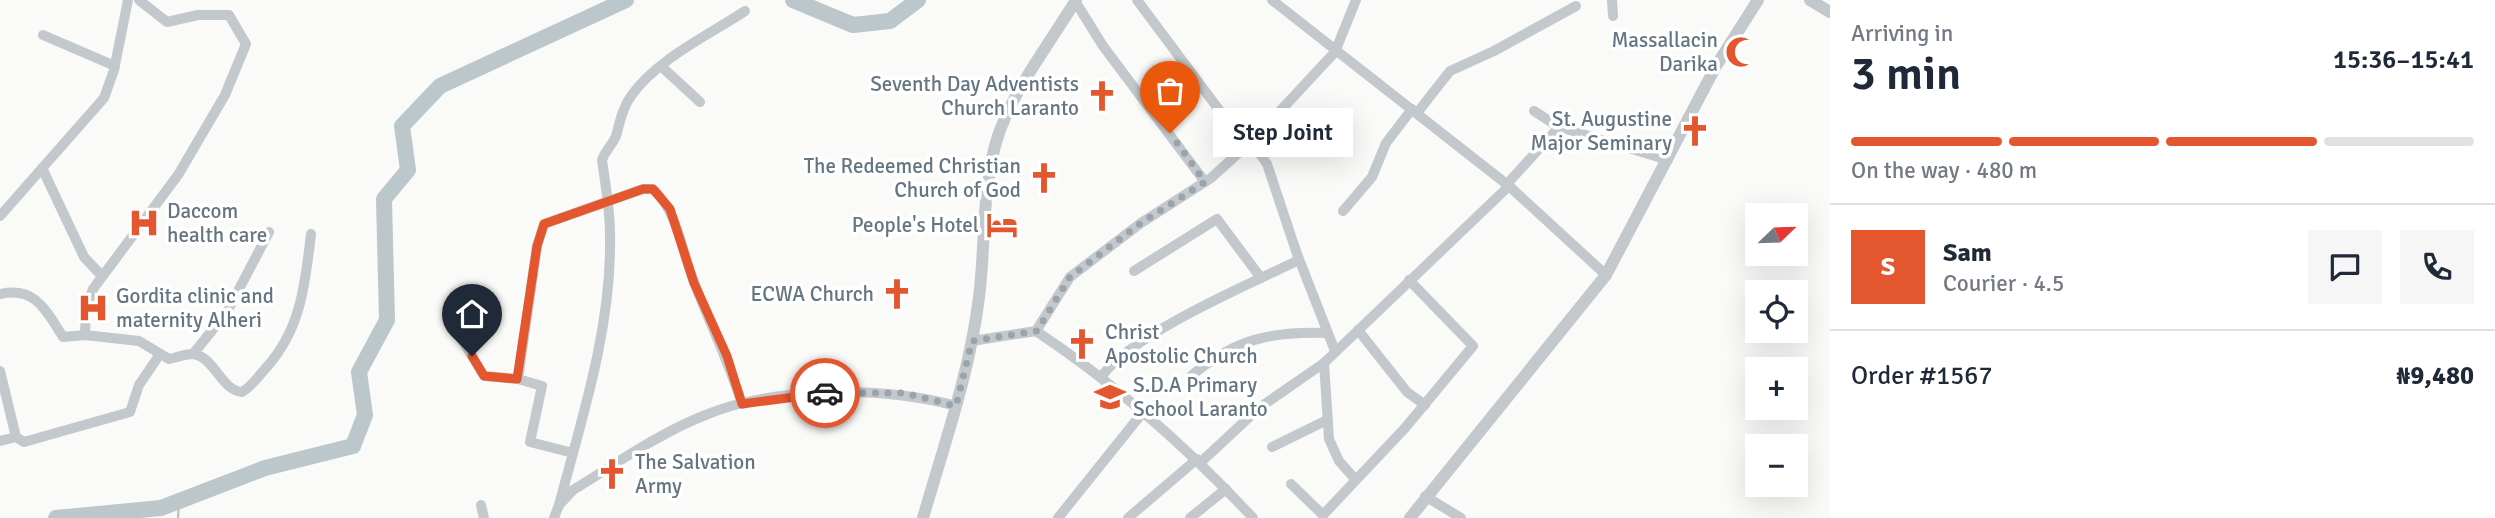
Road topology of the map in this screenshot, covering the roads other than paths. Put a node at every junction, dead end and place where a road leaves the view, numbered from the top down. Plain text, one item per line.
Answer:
1 (128, 0) edge
2 (139, 0) edge
3 (1076, 0) edge
4 (1137, 0) edge
5 (1272, 0) edge
6 (1356, 0) edge
7 (1612, 0) edge
8 (1758, 0) edge
9 (1810, 0) edge
10 (1576, 6) dead end
11 (745, 11) dead end
12 (1830, 12) edge
13 (1613, 16) dead end
14 (43, 35) dead end
15 (1335, 52) junction
16 (115, 66) junction
17 (662, 66) junction
18 (700, 102) dead end
19 (1414, 111) junction
20 (1534, 111) dead end
21 (1559, 127) junction
22 (1249, 143) junction
23 (1668, 160) junction
24 (42, 168) junction
25 (1205, 182) junction
26 (1508, 185) junction
27 (607, 203) junction
28 (1343, 211) dead end
29 (0, 215) edge
30 (269, 232) dead end
31 (311, 234) dead end
32 (1299, 260) junction
33 (1134, 271) dead end
34 (1606, 275) junction
35 (102, 276) junction
36 (1261, 278) junction
37 (1409, 280) junction
38 (0, 294) edge
39 (1358, 330) junction
40 (1037, 331) junction
41 (1327, 333) junction
42 (85, 335) junction
43 (463, 341) dead end
44 (972, 341) junction
45 (1335, 351) junction
46 (160, 354) junction
47 (193, 354) junction
48 (1324, 363) junction
49 (0, 371) edge
50 (1102, 376) junction
51 (1191, 376) dead end
52 (517, 379) junction
53 (3, 402) edge
54 (742, 404) junction
55 (1425, 405) junction
56 (956, 406) junction
57 (1143, 412) junction
58 (1327, 420) junction
59 (16, 437) junction
60 (0, 441) edge
61 (1272, 447) dead end
62 (573, 453) junction
63 (1199, 461) junction
64 (1355, 479) junction
65 (1290, 484) dead end
66 (1226, 489) junction
67 (1424, 496) junction
68 (481, 505) dead end
69 (559, 505) junction
70 (484, 518) edge
71 (554, 518) edge
72 (923, 518) edge
73 (1058, 518) edge
74 (1128, 518) edge
75 (1190, 518) edge
76 (1253, 518) edge
77 (1410, 518) edge
78 (1461, 518) edge

1 - 16 street
2 - 35 street
3 - 25 street
3 - 44 street
4 - 22 street
5 - 15 street
6 - 15 street
7 - 13 street
8 - 23 street
9 - 12 street
10 - 19 street
11 - 17 street
14 - 16 street
15 - 19 street
15 - 22 street
16 - 24 street
17 - 18 street
17 - 27 street
19 - 26 street
19 - 28 street
20 - 21 street
21 - 23 street
21 - 26 street
22 - 25 street
22 - 32 street
23 - 34 street
24 - 29 street
24 - 35 street
25 - 40 street
26 - 34 street
26 - 37 street
27 - 52 street
27 - 54 street
27 - 62 street
30 - 47 street
31 - 47 street
32 - 36 street
32 - 41 street
33 - 36 street
34 - 67 street
35 - 42 street
36 - 50 street
37 - 39 street
37 - 55 street
38 - 42 street
39 - 45 street
39 - 55 street
40 - 44 street
40 - 50 street
41 - 45 street
41 - 51 street
42 - 46 street
43 - 52 street
44 - 56 street
45 - 48 street
46 - 47 street
46 - 59 street
48 - 58 street
48 - 63 street
49 - 53 street
50 - 57 street
52 - 62 street
53 - 59 street
54 - 56 street
54 - 69 street
55 - 64 street
56 - 72 street
57 - 63 street
57 - 73 street
58 - 61 street
58 - 64 street
59 - 60 street
62 - 69 street
63 - 66 street
63 - 74 street
64 - 65 street
66 - 75 street
66 - 76 street
67 - 77 street
67 - 78 street
68 - 70 street
69 - 71 street

